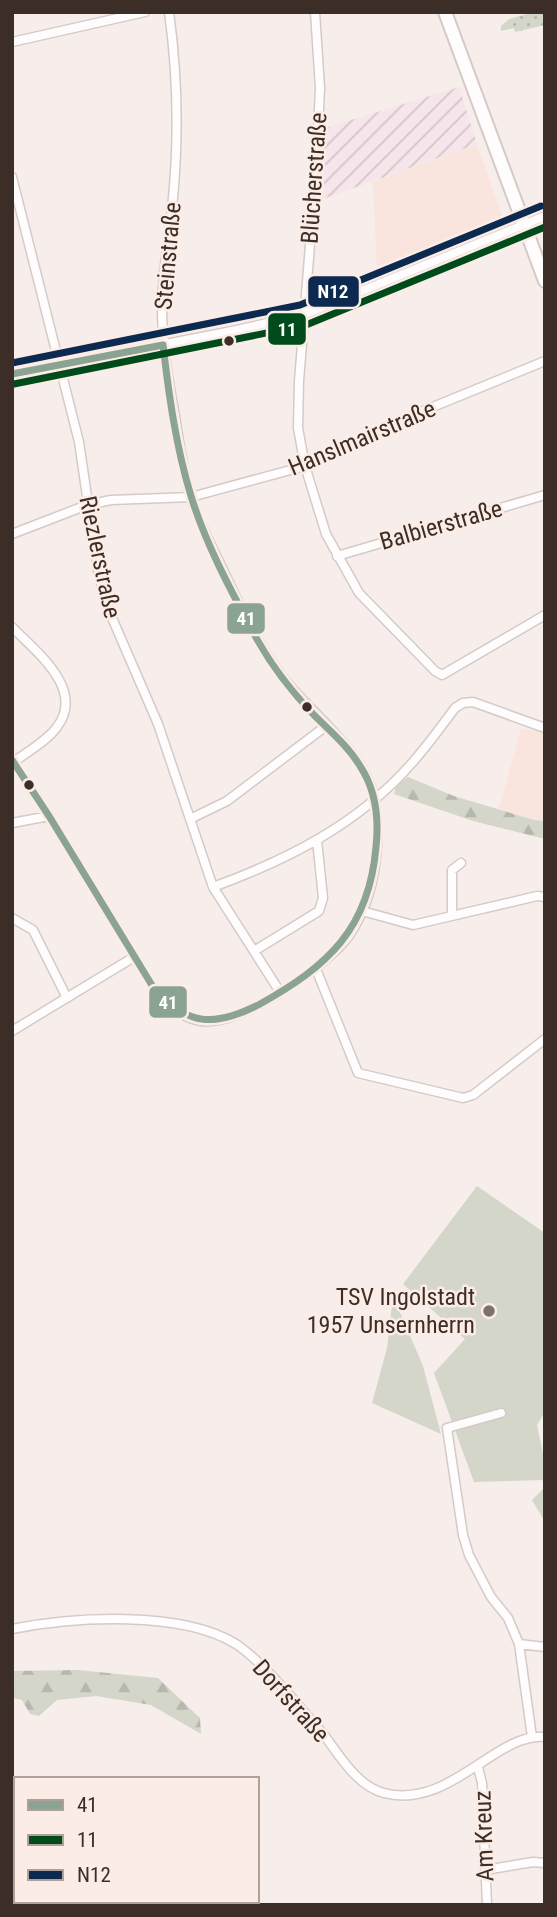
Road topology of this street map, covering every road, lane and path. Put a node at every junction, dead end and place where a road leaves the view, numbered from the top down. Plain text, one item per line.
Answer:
1 (145, 12) edge
2 (169, 12) edge
3 (315, 12) edge
4 (445, 12) edge
5 (12, 42) edge
6 (12, 177) edge
7 (545, 216) edge
8 (23, 218) junction
9 (12, 221) edge
10 (524, 225) junction
11 (545, 281) edge
12 (303, 315) junction
13 (163, 345) junction
14 (545, 361) edge
15 (61, 365) junction
16 (12, 374) edge
17 (305, 466) junction
18 (545, 495) edge
19 (191, 497) junction
20 (87, 505) junction
21 (12, 534) edge
22 (337, 556) junction
23 (545, 615) edge
24 (12, 627) edge
25 (326, 726) junction
26 (545, 728) edge
27 (13, 761) edge
28 (375, 798) junction
29 (49, 816) junction
30 (190, 819) junction
31 (12, 823) edge
32 (317, 840) junction
33 (461, 863) dead end
34 (213, 887) junction
35 (545, 897) edge
36 (362, 912) junction
37 (452, 915) junction
38 (12, 918) edge
39 (254, 951) junction
40 (134, 957) junction
41 (316, 969) junction
42 (280, 992) junction
43 (66, 998) junction
44 (12, 1031) edge
45 (545, 1039) edge
46 (501, 1413) dead end
47 (12, 1629) edge
48 (519, 1644) junction
49 (545, 1647) edge
50 (532, 1737) junction
51 (545, 1737) edge
52 (478, 1767) junction
53 (545, 1863) edge
54 (485, 1870) junction
55 (486, 1905) edge

1 - 5 street
2 - 13 street, Steinstraße
3 - 12 street, Blücherstraße
4 - 10 main road
6 - 8 street, Riezlerstraße
7 - 10 street
8 - 9 street
8 - 15 street, Riezlerstraße
10 - 11 main road
10 - 12 street
12 - 13 street
12 - 17 street, Blücherstraße
13 - 15 street
13 - 19 street, Steinstraße
14 - 17 street, Hanslmairstraße
15 - 16 street
15 - 20 street, Riezlerstraße
17 - 19 street, Hanslmairstraße
17 - 22 street, Blücherstraße
18 - 22 street, Balbierstraße
19 - 20 street, Hanslmairstraße
19 - 25 street, Steinstraße
20 - 21 street, Hanslmairstraße
20 - 30 street, Riezlerstraße
22 - 23 street, Blücherstraße
24 - 27 street
25 - 28 street, Steinstraße
25 - 30 street
26 - 28 street
27 - 29 street, Steinstraße
28 - 32 street
28 - 36 street, Steinstraße
29 - 31 street
29 - 40 street, Steinstraße
30 - 34 street, Riezlerstraße
32 - 34 street
32 - 39 street
33 - 37 street
34 - 39 street, Riezlerstraße
35 - 37 street
36 - 37 street
36 - 41 street, Steinstraße
38 - 43 street
39 - 42 street, Riezlerstraße
40 - 42 street, Steinstraße
40 - 43 street
41 - 42 street, Steinstraße
41 - 45 street
43 - 44 street
46 - 48 street
47 - 52 street, Dorfstraße
48 - 49 street
48 - 50 street
50 - 51 street, Dorfstraße
50 - 52 street, Dorfstraße
52 - 54 street, Am Kreuz
53 - 54 street
54 - 55 street, Am Kreuz

